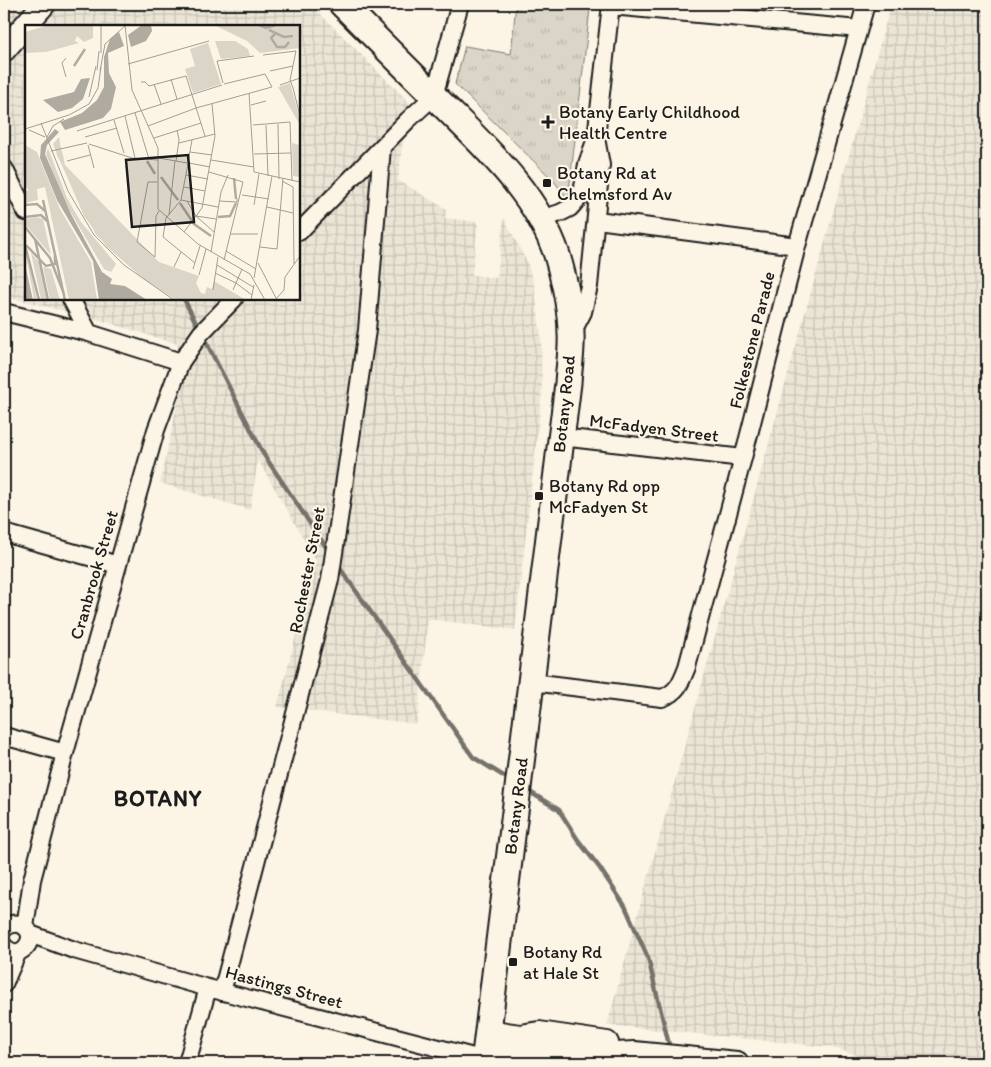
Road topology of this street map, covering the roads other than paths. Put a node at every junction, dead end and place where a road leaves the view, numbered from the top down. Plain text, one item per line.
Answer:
1 (44, 4) edge
2 (342, 4) edge
3 (460, 4) edge
4 (866, 4) edge
5 (611, 5) edge
6 (26, 25) edge
7 (25, 26) edge
8 (858, 29) junction
9 (4, 50) edge
10 (434, 96) junction
11 (596, 138) junction
12 (382, 147) junction
13 (4, 168) edge
14 (25, 210) edge
15 (541, 218) junction
16 (597, 220) junction
17 (300, 231) edge
18 (796, 246) junction
19 (72, 300) edge
20 (233, 300) edge
21 (4, 312) edge
22 (89, 333) junction
23 (572, 333) junction
24 (181, 362) junction
25 (561, 437) junction
26 (742, 458) junction
27 (4, 533) edge
28 (118, 565) junction
29 (532, 682) junction
30 (4, 736) edge
31 (65, 753) junction
32 (16, 938) edge
33 (4, 967) edge
34 (4, 984) edge
35 (215, 990) junction
36 (486, 1050) edge
37 (635, 1058) edge
38 (188, 1063) edge
39 (736, 1063) edge

1 - 6 street
2 - 10 main road, Botany Road
3 - 10 street
4 - 8 street, Folkestone Parade
5 - 8 street
5 - 11 street
7 - 9 street
8 - 18 street, Folkestone Parade
10 - 12 street
10 - 15 main road, Botany Road
11 - 15 street
11 - 16 street
12 - 17 street
12 - 35 street, Rochester Street
13 - 14 street
15 - 23 main road, Botany Road
16 - 18 street
16 - 23 street
18 - 26 street, Folkestone Parade
19 - 22 street
20 - 24 street, Cranbrook Street
21 - 22 street
22 - 24 street
23 - 25 main road, Botany Road
24 - 28 street, Cranbrook Street
25 - 26 street, McFadyen Street
25 - 29 main road, Botany Road
26 - 29 street, Folkestone Parade
27 - 28 street
28 - 31 street, Cranbrook Street
29 - 36 main road, Botany Road
30 - 31 street
31 - 32 street, Cranbrook Street
32 - 33 street, Cranbrook Street
32 - 34 street, Cranbrook Street
32 - 35 street, Hastings Street
35 - 36 street, Hastings Street
35 - 38 street, Rochester Street
36 - 37 street
37 - 39 street

